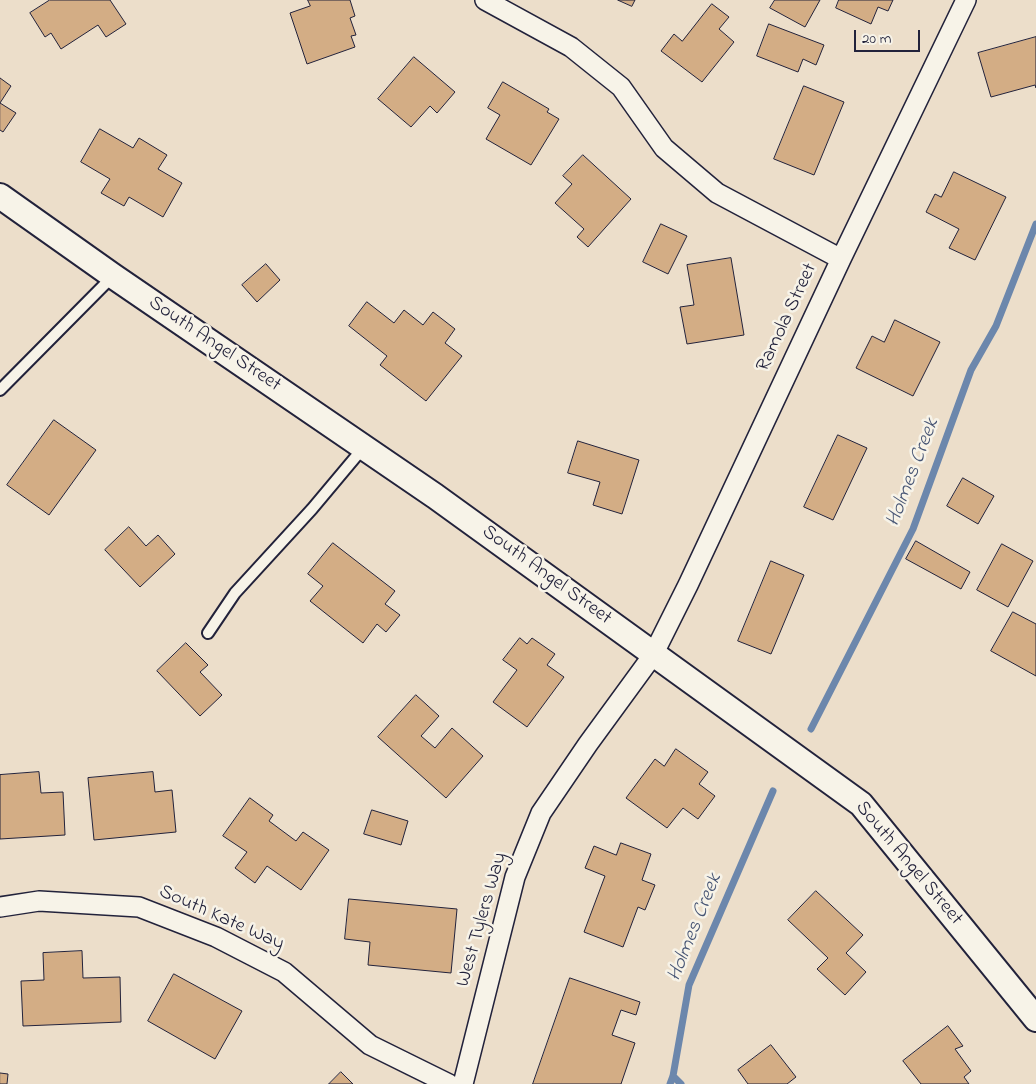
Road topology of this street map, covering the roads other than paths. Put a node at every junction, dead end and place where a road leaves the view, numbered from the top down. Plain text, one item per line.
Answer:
1 (485, 0) edge
2 (966, 0) edge
3 (0, 196) edge
4 (841, 259) junction
5 (113, 276) junction
6 (0, 390) edge
7 (364, 447) junction
8 (208, 633) dead end
9 (653, 654) junction
10 (0, 908) edge
11 (1036, 1018) edge
12 (449, 1084) edge
13 (463, 1084) edge

1 - 4 street
2 - 4 street, Ramola Street
3 - 5 street, South Angel Street
4 - 9 street, Ramola Street
5 - 6 lane
5 - 7 street, South Angel Street
7 - 8 lane
7 - 9 street, South Angel Street
9 - 11 street, South Angel Street
9 - 13 street, West Tylers Way
10 - 12 street, South Kate Way

